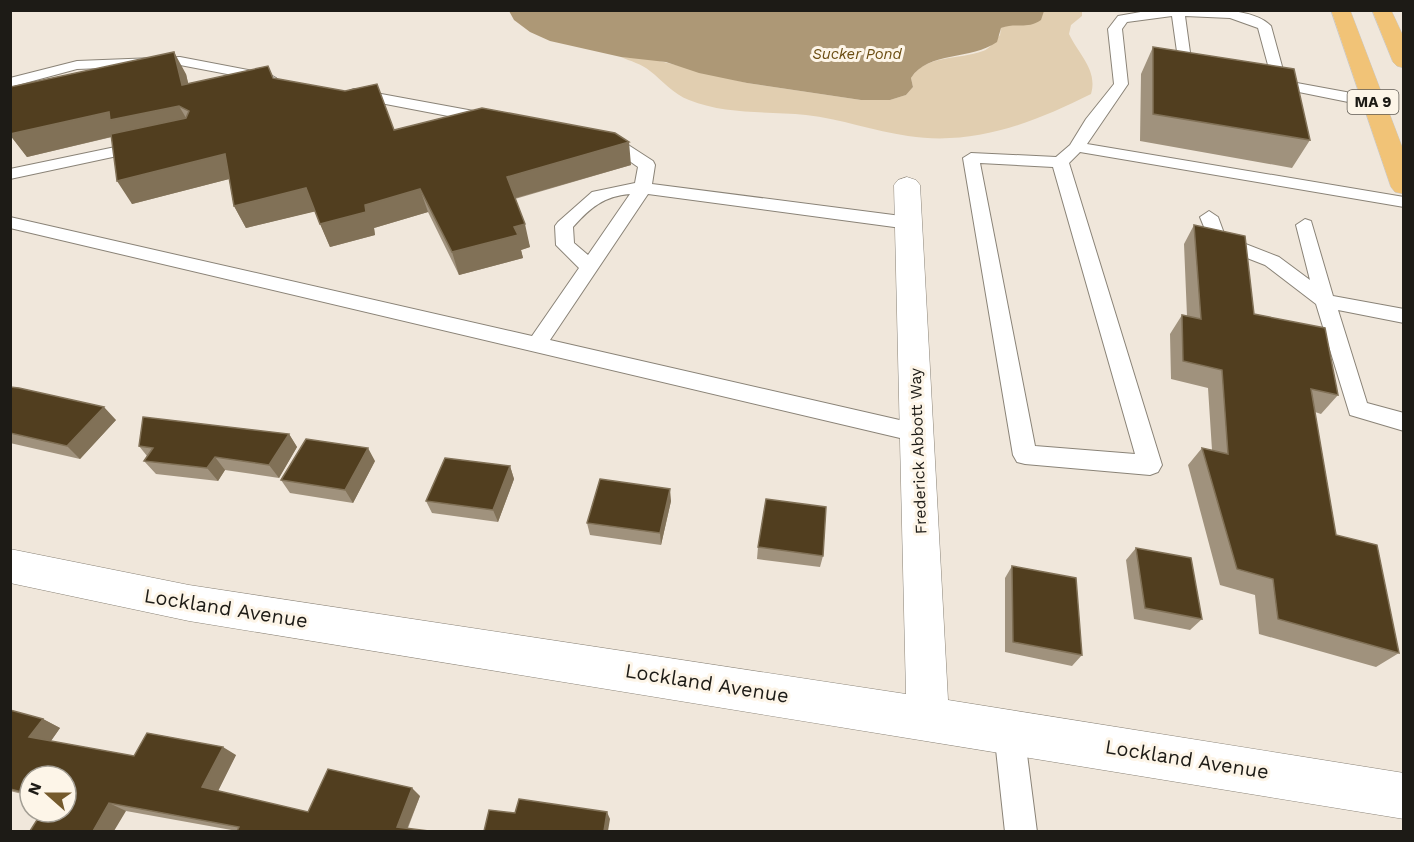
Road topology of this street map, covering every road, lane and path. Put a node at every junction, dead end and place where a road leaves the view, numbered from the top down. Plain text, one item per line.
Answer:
1 (1340, 10) edge
2 (1381, 10) edge
3 (1178, 14) junction
4 (1398, 37) edge
5 (1404, 62) edge
6 (1208, 74) edge
7 (281, 80) edge
8 (10, 83) edge
9 (338, 91) edge
10 (1373, 102) junction
11 (502, 121) edge
12 (591, 138) edge
13 (158, 143) edge
14 (1077, 147) junction
15 (1060, 162) junction
16 (10, 174) edge
17 (908, 185) dead end
18 (1404, 187) edge
19 (643, 188) junction
20 (1404, 202) edge
21 (1209, 217) dead end
22 (10, 222) edge
23 (909, 223) junction
24 (1305, 225) dead end
25 (590, 267) junction
26 (1325, 301) junction
27 (1404, 316) edge
28 (537, 344) junction
29 (1404, 422) edge
30 (917, 433) junction
31 (10, 566) edge
32 (928, 718) junction
33 (1009, 730) junction
34 (1404, 796) edge
35 (1021, 831) edge

1 - 10 highway, MA 9
2 - 4 highway
3 - 6 lane
3 - 10 lane
3 - 14 lane
4 - 5 highway
7 - 8 lane
9 - 11 lane
10 - 18 highway, MA 9
12 - 19 lane
13 - 16 lane
14 - 15 lane
14 - 20 lane
15 - 15 lane
17 - 23 street, Frederick Abbott Way
19 - 23 lane
19 - 25 lane
19 - 25 lane
21 - 26 lane
22 - 28 lane
23 - 30 street, Frederick Abbott Way
24 - 26 lane
25 - 28 lane
26 - 27 lane
26 - 29 lane
28 - 30 lane
30 - 32 street, Frederick Abbott Way
31 - 32 street, Lockland Avenue
32 - 33 street, Lockland Avenue
33 - 34 street, Lockland Avenue
33 - 35 lane

